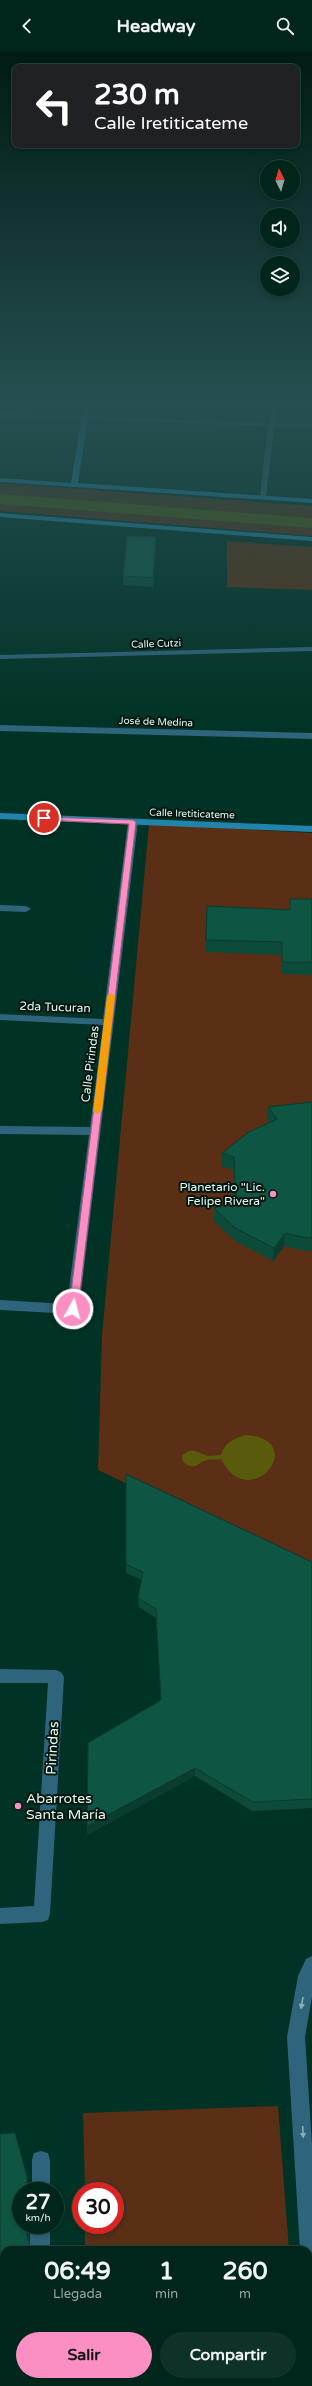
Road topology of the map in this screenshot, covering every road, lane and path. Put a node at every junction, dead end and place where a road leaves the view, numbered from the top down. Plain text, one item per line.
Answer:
1 (0, 515) edge
2 (312, 539) edge
3 (312, 649) edge
4 (0, 658) edge
5 (0, 728) edge
6 (312, 736) edge
7 (0, 816) edge
8 (133, 822) junction
9 (312, 829) edge
10 (0, 908) edge
11 (26, 909) dead end
12 (0, 1018) edge
13 (108, 1022) junction
14 (0, 1130) edge
15 (95, 1131) junction
16 (0, 1305) edge
17 (0, 1676) edge
18 (0, 1916) edge
19 (312, 1965) edge
20 (41, 2160) dead end
21 (40, 2182) edge
22 (40, 2234) edge
23 (40, 2246) edge
24 (309, 2246) edge

1 - 2 main road
3 - 4 street, Calle Cutzi
5 - 6 street, José de Medina
7 - 8 main road, Calle Iretiticateme
8 - 9 main road, Calle Iretiticateme
8 - 13 street, Calle Pirindas
10 - 11 street
12 - 13 street, 2da Tucuran
13 - 15 street, Calle Pirindas
14 - 15 street
15 - 16 street, Calle Pirindas
17 - 18 street, Pirindas
19 -> 24 street
20 - 21 street
22 - 23 street

